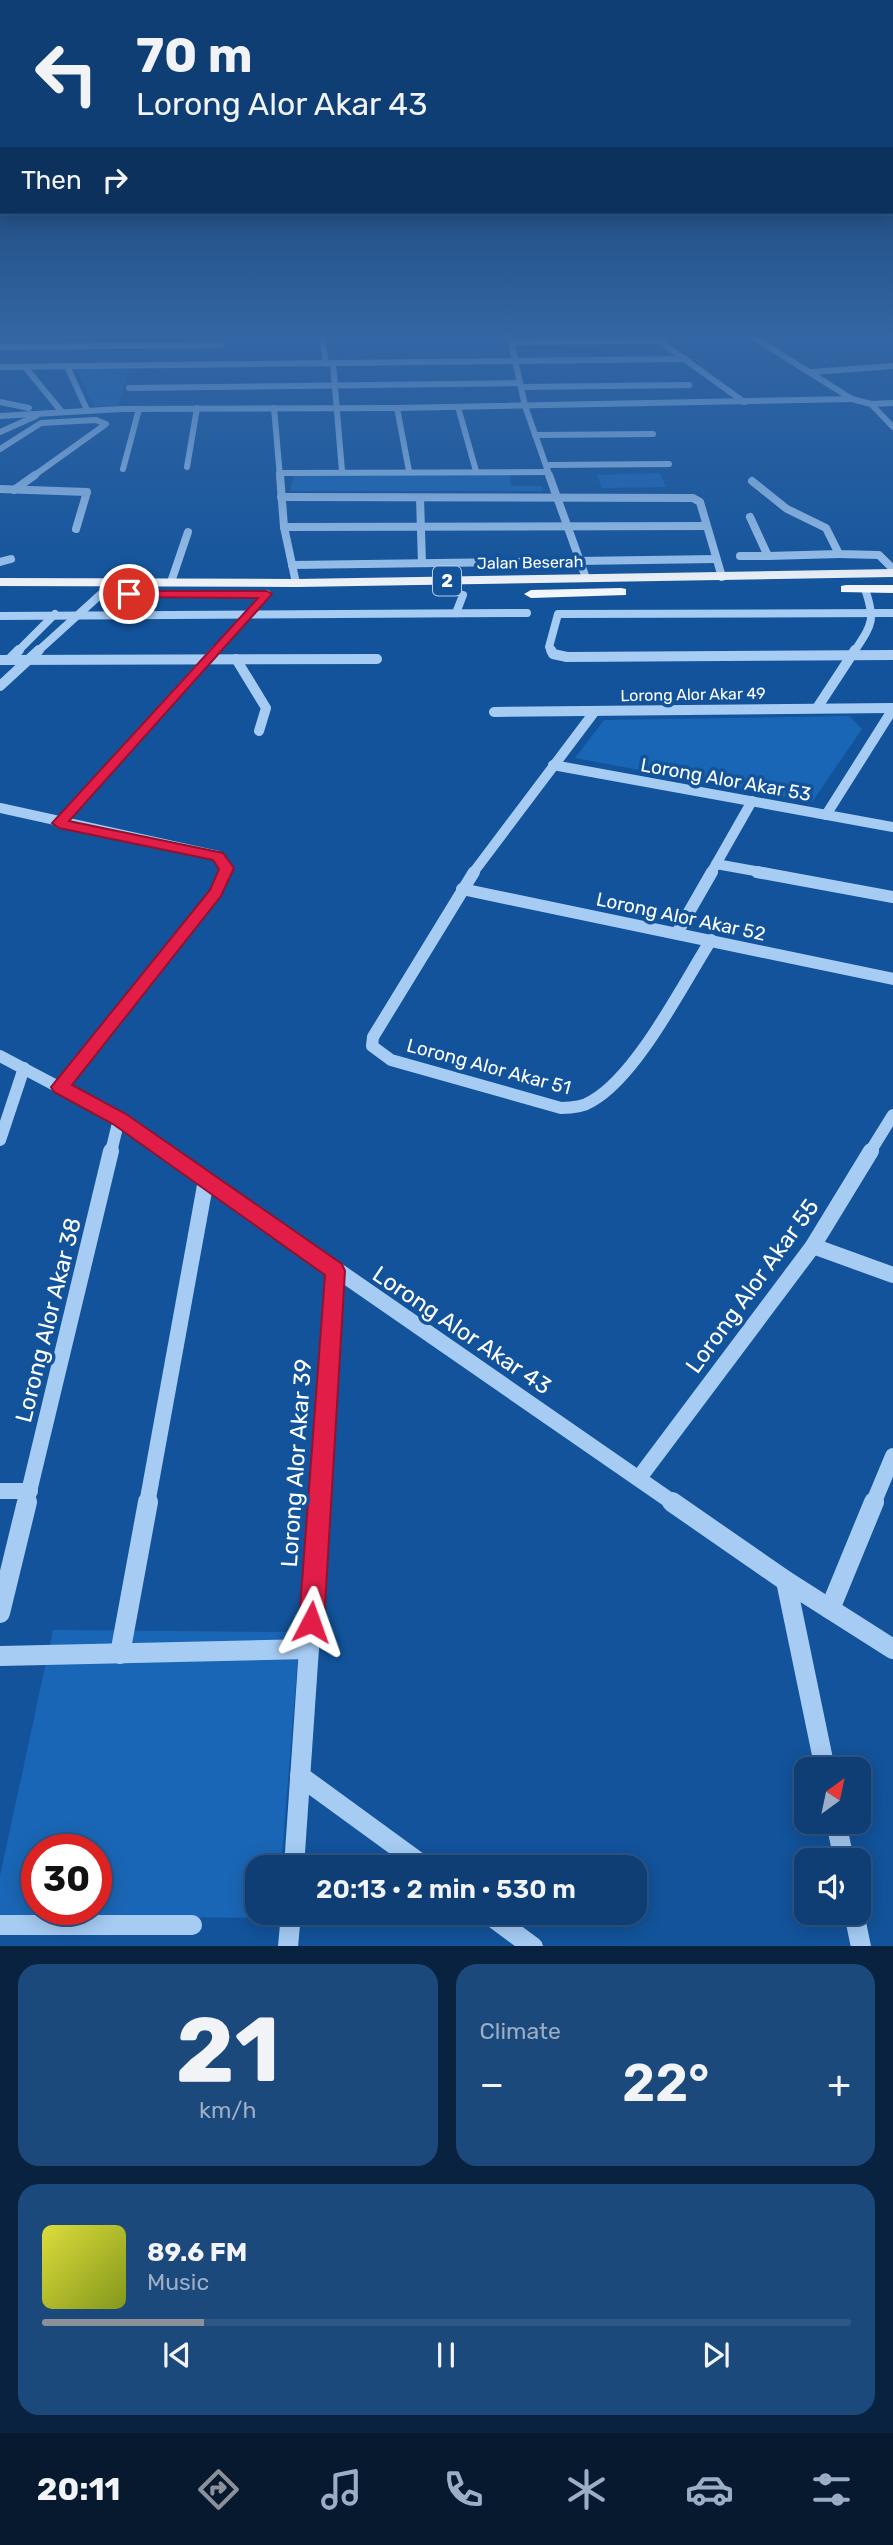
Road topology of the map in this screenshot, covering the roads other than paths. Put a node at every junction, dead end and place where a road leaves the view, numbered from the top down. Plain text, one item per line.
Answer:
1 (33, 428) edge
2 (101, 428) edge
3 (134, 428) edge
4 (194, 428) edge
5 (276, 428) edge
6 (339, 428) edge
7 (401, 428) edge
8 (464, 428) edge
9 (533, 428) edge
10 (653, 434) dead end
11 (535, 435) junction
12 (0, 449) edge
13 (669, 464) dead end
14 (187, 467) dead end
15 (547, 468) junction
16 (123, 469) dead end
17 (342, 471) junction
18 (409, 471) junction
19 (476, 471) junction
20 (279, 473) junction
21 (752, 481) dead end
22 (0, 489) edge
23 (14, 490) junction
24 (281, 497) junction
25 (420, 498) junction
26 (558, 499) junction
27 (750, 517) dead end
28 (569, 525) junction
29 (422, 526) junction
30 (706, 526) junction
31 (284, 527) junction
32 (76, 529) dead end
33 (188, 532) dead end
34 (839, 554) junction
35 (740, 556) dead end
36 (768, 556) junction
37 (11, 559) dead end
38 (716, 559) junction
39 (0, 562) edge
40 (580, 562) junction
41 (422, 563) junction
42 (292, 565) junction
43 (893, 571) edge
44 (722, 577) junction
45 (586, 578) junction
46 (0, 582) edge
47 (171, 582) junction
48 (296, 583) junction
49 (865, 589) junction
50 (893, 589) edge
51 (101, 594) junction
52 (267, 594) junction
53 (463, 595) junction
54 (0, 596) edge
55 (456, 613) junction
56 (527, 613) dead end
57 (873, 613) junction
58 (893, 613) edge
59 (55, 614) junction
60 (80, 614) junction
61 (251, 614) junction
62 (0, 616) edge
63 (893, 655) edge
64 (850, 656) junction
65 (207, 659) junction
66 (236, 659) junction
67 (377, 659) dead end
68 (5, 660) edge
69 (31, 660) junction
70 (0, 686) edge
71 (817, 708) junction
72 (893, 708) edge
73 (595, 711) junction
74 (494, 712) dead end
75 (259, 731) dead end
76 (553, 765) junction
77 (752, 801) junction
78 (0, 808) edge
79 (826, 814) junction
80 (59, 823) junction
81 (893, 827) edge
82 (716, 864) junction
83 (462, 889) junction
84 (893, 897) edge
85 (677, 933) junction
86 (711, 940) junction
87 (893, 979) edge
88 (0, 1056) edge
89 (24, 1068) junction
90 (60, 1087) junction
91 (893, 1115) edge
92 (119, 1119) junction
93 (0, 1140) edge
94 (206, 1180) junction
95 (813, 1246) junction
96 (335, 1271) junction
97 (893, 1275) edge
98 (893, 1456) edge
99 (639, 1478) junction
100 (0, 1491) edge
101 (30, 1491) junction
102 (786, 1581) junction
103 (830, 1609) junction
104 (0, 1613) edge
105 (309, 1648) junction
106 (893, 1650) edge
107 (120, 1654) junction
108 (0, 1656) edge
109 (823, 1757) edge
110 (300, 1776) junction
111 (295, 1855) edge
112 (409, 1855) edge
113 (192, 1925) dead end
114 (290, 1925) edge
115 (503, 1925) edge
116 (857, 1925) edge
117 (0, 1926) edge
118 (288, 1946) edge
119 (532, 1946) edge
120 (861, 1946) edge

1 - 12 street
2 - 23 street
3 - 16 street
4 - 14 street
5 - 20 street
6 - 17 street
7 - 18 street
8 - 19 street
9 - 11 street
10 - 11 street
11 - 15 street
13 - 15 street
15 - 19 street
15 - 26 street
17 - 18 street
17 - 20 street
18 - 19 street
20 - 24 street
21 - 34 street
22 - 23 street
23 - 32 street
24 - 25 street
24 - 31 street
25 - 26 street
25 - 29 street
26 - 28 street
26 - 30 street
27 - 36 street
28 - 29 street
28 - 30 street
28 - 40 street
29 - 31 street
29 - 41 street
30 - 38 street
31 - 42 street
33 - 47 street
34 - 36 street
34 - 43 street
35 - 36 street
37 - 39 street
38 - 40 street
38 - 44 street
40 - 41 street
40 - 45 street
41 - 42 street
42 - 48 street
43 - 44 highway, Jalan Beserah / 2
44 - 45 highway, Jalan Beserah / 2
45 - 48 highway, Jalan Beserah / 2
46 - 47 highway, Jalan Beserah / 2
47 - 48 highway, Jalan Beserah / 2
49 - 50 highway, Jalan Beserah / 2
49 - 53 highway, Jalan Beserah / 2
49 - 57 street
51 - 52 highway, Jalan Beserah / 2
51 - 54 highway, Jalan Beserah / 2
51 - 60 street
52 - 53 highway, Jalan Beserah / 2
52 - 61 street
53 - 55 street
55 - 56 street
55 - 61 street
57 - 58 street
57 - 64 street
57 - 64 street
59 - 60 street
59 - 62 street
59 - 68 street
60 - 61 street
60 - 69 street
61 - 65 street
63 - 64 street
64 - 71 street
65 - 66 street
65 - 69 street
65 - 80 street
66 - 67 street
66 - 75 street
68 - 69 street
69 - 70 street
71 - 72 street, Lorong Alor Akar 49
71 - 73 street, Lorong Alor Akar 49
72 - 79 street
73 - 74 street, Lorong Alor Akar 49
73 - 76 street, Lorong Alor Akar 51
76 - 77 street, Lorong Alor Akar 53
76 - 83 street, Lorong Alor Akar 51
77 - 79 street, Lorong Alor Akar 53
77 - 82 street
78 - 80 street
79 - 81 street, Lorong Alor Akar 53
80 - 90 street
82 - 84 street
82 - 85 street
83 - 85 street, Lorong Alor Akar 52
83 - 86 street, Lorong Alor Akar 51
85 - 86 street, Lorong Alor Akar 52
86 - 87 street, Lorong Alor Akar 52
88 - 89 street, Lorong Alor Akar 43
89 - 90 street, Lorong Alor Akar 43
89 - 93 street
90 - 92 street, Lorong Alor Akar 43
91 - 95 street, Lorong Alor Akar 55
92 - 94 street, Lorong Alor Akar 43
92 - 101 street, Lorong Alor Akar 38
94 - 96 street, Lorong Alor Akar 43
94 - 107 street
95 - 97 street
95 - 99 street, Lorong Alor Akar 55
96 - 99 street, Lorong Alor Akar 43
96 - 105 street, Lorong Alor Akar 39
98 - 103 street
99 - 102 street, Lorong Alor Akar 43
100 - 101 street
101 - 104 street, Lorong Alor Akar 38
102 - 103 street, Lorong Alor Akar 43
102 - 109 street
103 - 106 street, Lorong Alor Akar 43
105 - 107 street
105 - 110 street, Lorong Alor Akar 39
107 - 108 street
110 - 111 street, Lorong Alor Akar 39
110 - 112 street
113 - 117 street
114 - 118 street
115 - 119 street
116 - 120 street

